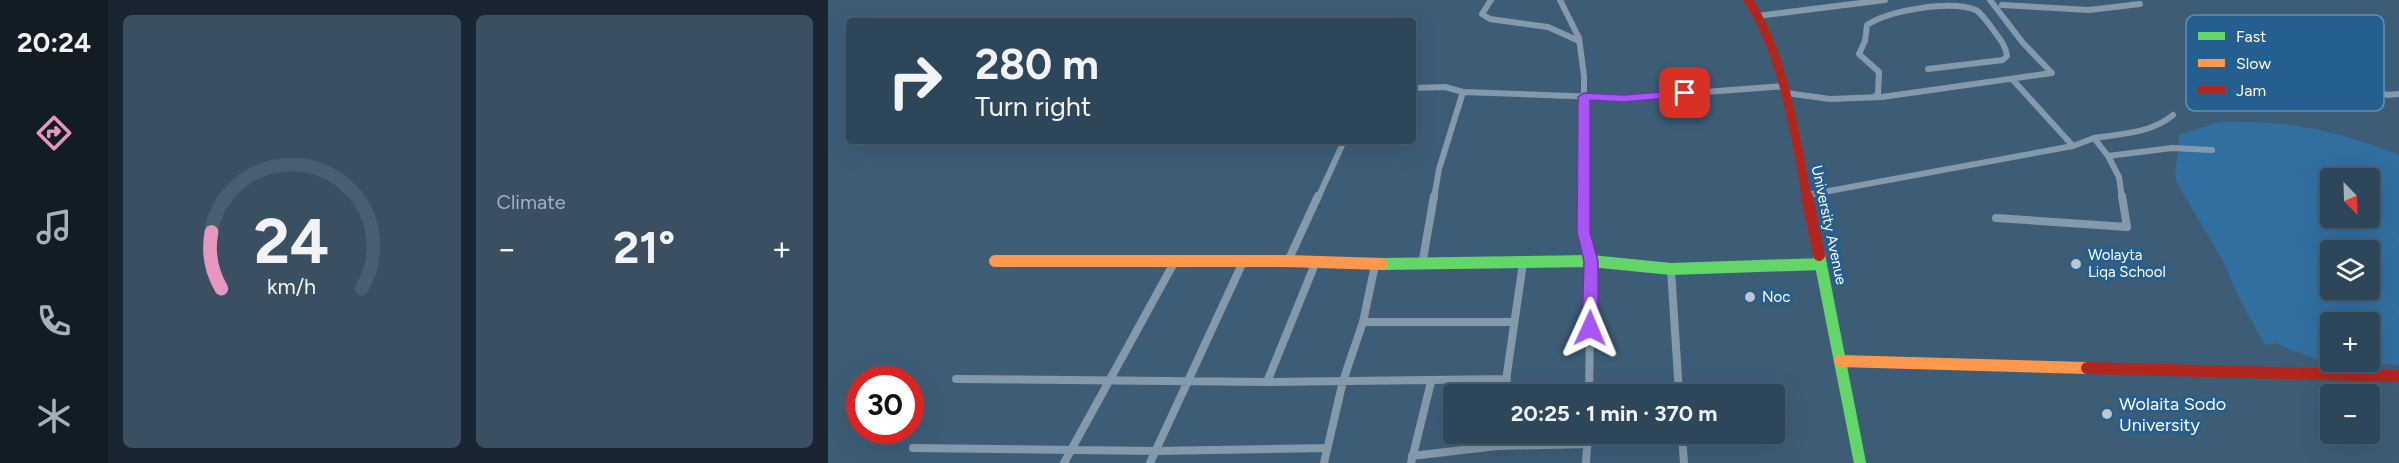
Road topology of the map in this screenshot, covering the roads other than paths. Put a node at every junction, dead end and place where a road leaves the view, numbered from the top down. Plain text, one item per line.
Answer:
1 (1491, 0) edge
2 (1560, 0) edge
3 (1748, 0) edge
4 (1885, 0) edge
5 (1990, 0) edge
6 (2002, 3) edge
7 (2140, 4) dead end
8 (1757, 16) junction
9 (2002, 16) junction
10 (1580, 41) junction
11 (1928, 69) dead end
12 (2013, 80) junction
13 (1416, 88) edge
14 (1786, 89) junction
15 (1463, 92) junction
16 (2384, 94) edge
17 (2399, 94) edge
18 (1584, 97) junction
19 (1874, 97) junction
20 (2173, 115) dead end
21 (2094, 138) junction
22 (1343, 144) edge
23 (2073, 146) junction
24 (2212, 150) dead end
25 (2108, 156) junction
26 (1807, 195) junction
27 (1996, 219) dead end
28 (994, 261) dead end
29 (1174, 261) junction
30 (1288, 261) junction
31 (1591, 261) junction
32 (1243, 262) junction
33 (1523, 263) junction
34 (1315, 264) junction
35 (1821, 264) junction
36 (1375, 265) junction
37 (1422, 265) junction
38 (1671, 269) junction
39 (1364, 322) junction
40 (1513, 322) junction
41 (1840, 361) junction
42 (2399, 376) edge
43 (956, 379) dead end
44 (1507, 379) junction
45 (1111, 380) junction
46 (1188, 380) junction
47 (1343, 381) junction
48 (1267, 382) junction
49 (1431, 382) junction
50 (1506, 384) edge
51 (1589, 384) edge
52 (1678, 384) edge
53 (1588, 444) joint
54 (1683, 444) edge
55 (1497, 446) joint
56 (913, 448) dead end
57 (1327, 448) junction
58 (1072, 449) junction
59 (1155, 451) junction
60 (1412, 460) edge
61 (1064, 463) edge
62 (1150, 463) edge
63 (1324, 463) edge
64 (1586, 463) edge
65 (1684, 463) edge
66 (1860, 463) edge

1 - 10 street
2 - 10 street
3 - 8 main road, University Avenue
4 - 8 street
5 - 9 street
6 - 7 street
6 - 9 street
8 - 14 main road, University Avenue
9 - 12 street
10 - 18 street
11 - 19 street
12 - 19 street
12 - 23 street
13 - 15 street
14 - 18 street
14 - 19 street
14 - 26 main road, University Avenue
15 - 18 street
15 - 37 street
16 - 17 street
18 - 31 street
20 - 21 street
21 - 23 street
21 - 25 street
22 - 30 street
23 - 26 street
24 - 25 street
25 - 27 street
26 - 35 main road, University Avenue
28 - 29 main road
29 - 32 main road
29 - 45 street
30 - 32 main road
30 - 34 main road
31 - 33 main road
31 - 38 main road
31 - 51 street
32 - 46 street
33 - 37 main road
33 - 40 street
34 - 36 main road
34 - 48 street
35 - 38 main road
35 - 41 main road, University Avenue
36 - 37 main road
36 - 39 street
38 - 52 street
39 - 40 street
39 - 47 street
40 - 44 street
41 - 42 main road
41 - 66 main road, University Avenue
43 - 45 street
44 - 49 street
44 - 50 street
45 - 46 street
45 - 58 street
46 - 48 street
46 - 59 street
47 - 48 street
47 - 49 street
47 - 57 street
49 - 60 street
53 - 55 street
53 - 64 street
54 - 65 street
55 - 60 street
56 - 58 street
57 - 59 street
57 - 63 street
58 - 59 street
58 - 61 street
59 - 62 street

